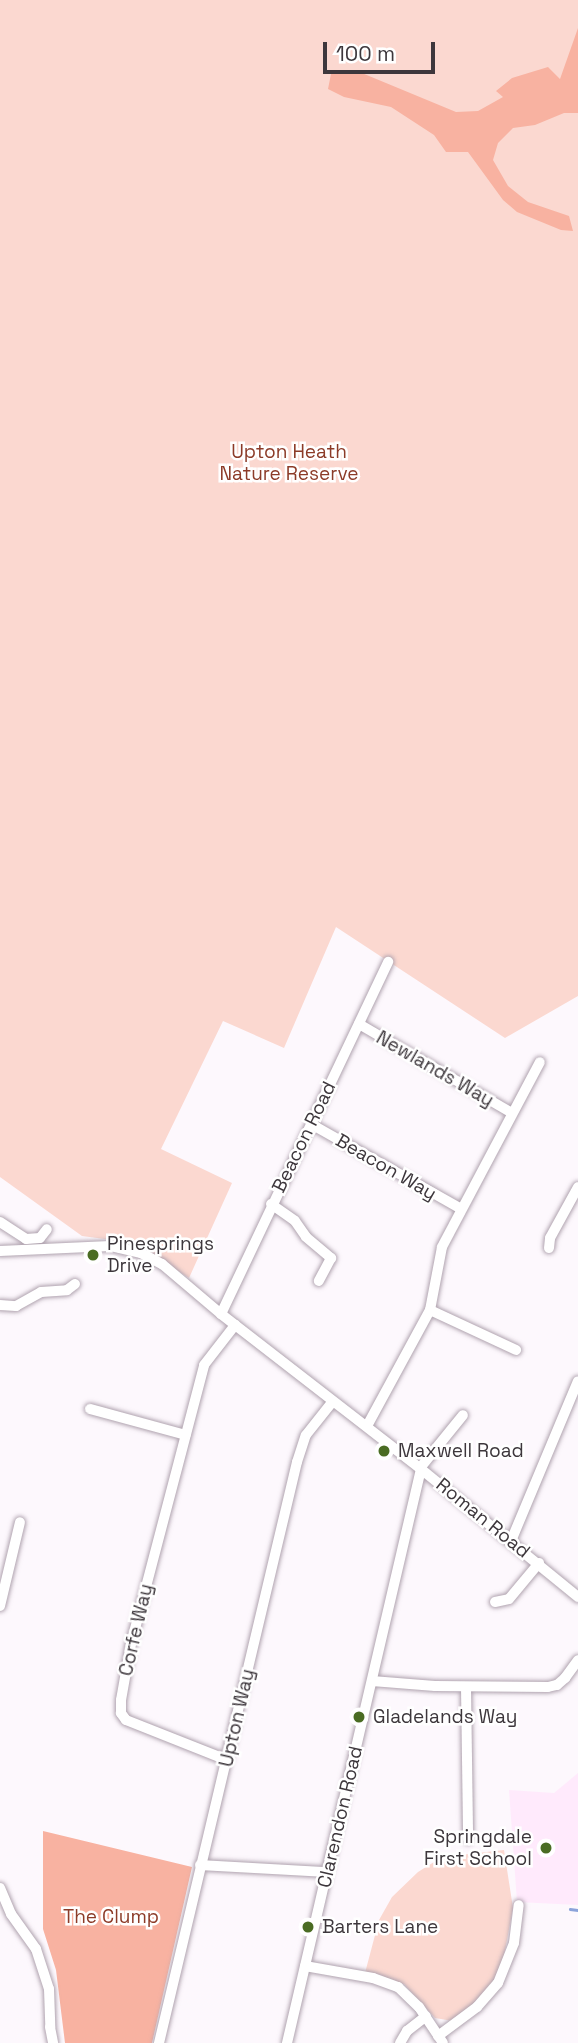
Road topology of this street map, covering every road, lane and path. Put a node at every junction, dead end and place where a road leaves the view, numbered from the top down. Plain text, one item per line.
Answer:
1 (388, 962) dead end
2 (359, 1024) junction
3 (540, 1062) dead end
4 (512, 1113) junction
5 (310, 1124) junction
6 (577, 1194) edge
7 (271, 1204) junction
8 (461, 1209) junction
9 (0, 1222) edge
10 (47, 1229) dead end
11 (549, 1248) dead end
12 (0, 1251) edge
13 (319, 1280) dead end
14 (70, 1303) dead end
15 (0, 1305) edge
16 (430, 1310) junction
17 (220, 1314) junction
18 (235, 1325) junction
19 (516, 1350) dead end
20 (578, 1381) edge
21 (333, 1401) junction
22 (90, 1409) dead end
23 (463, 1415) dead end
24 (366, 1426) junction
25 (186, 1435) junction
26 (421, 1468) junction
27 (20, 1522) dead end
28 (511, 1541) junction
29 (539, 1563) junction
30 (578, 1597) edge
31 (495, 1602) dead end
32 (0, 1606) edge
33 (578, 1660) edge
34 (372, 1681) junction
35 (466, 1687) junction
36 (227, 1760) junction
37 (468, 1839) dead end
38 (200, 1865) junction
39 (327, 1872) junction
40 (0, 1888) edge
41 (519, 1905) dead end
42 (305, 1966) junction
43 (426, 2017) junction
44 (440, 2039) edge
45 (53, 2043) edge
46 (159, 2043) edge
47 (287, 2043) edge
48 (400, 2043) edge

1 - 2 street, Beacon Road
2 - 4 street, Newlands Way
2 - 5 street, Beacon Road
3 - 4 street
4 - 8 street
5 - 7 street, Beacon Road
5 - 8 street, Beacon Way
6 - 11 street
7 - 13 street
7 - 17 street, Beacon Road
8 - 16 street
9 - 10 street
12 - 17 street
14 - 15 street
16 - 19 street
16 - 24 street
17 - 18 street, Roman Road
18 - 21 street, Roman Road
18 - 25 street, Corfe Way
20 - 28 street
21 - 24 street, Roman Road
21 - 36 street, Upton Way
22 - 25 street
23 - 26 street
24 - 26 street, Roman Road
25 - 36 street, Corfe Way
26 - 28 street, Roman Road
26 - 34 street, Clarendon Road
27 - 32 street
28 - 29 street, Roman Road
29 - 30 street, Roman Road
29 - 31 street
33 - 35 street
34 - 35 street
34 - 39 street, Clarendon Road
35 - 37 street
36 - 38 street, Upton Way
38 - 39 street
38 - 46 street, Upton Way
39 - 42 street, Clarendon Road
40 - 45 street
41 - 44 street
42 - 43 street
42 - 47 street, Clarendon Road
43 - 44 street
43 - 48 street

